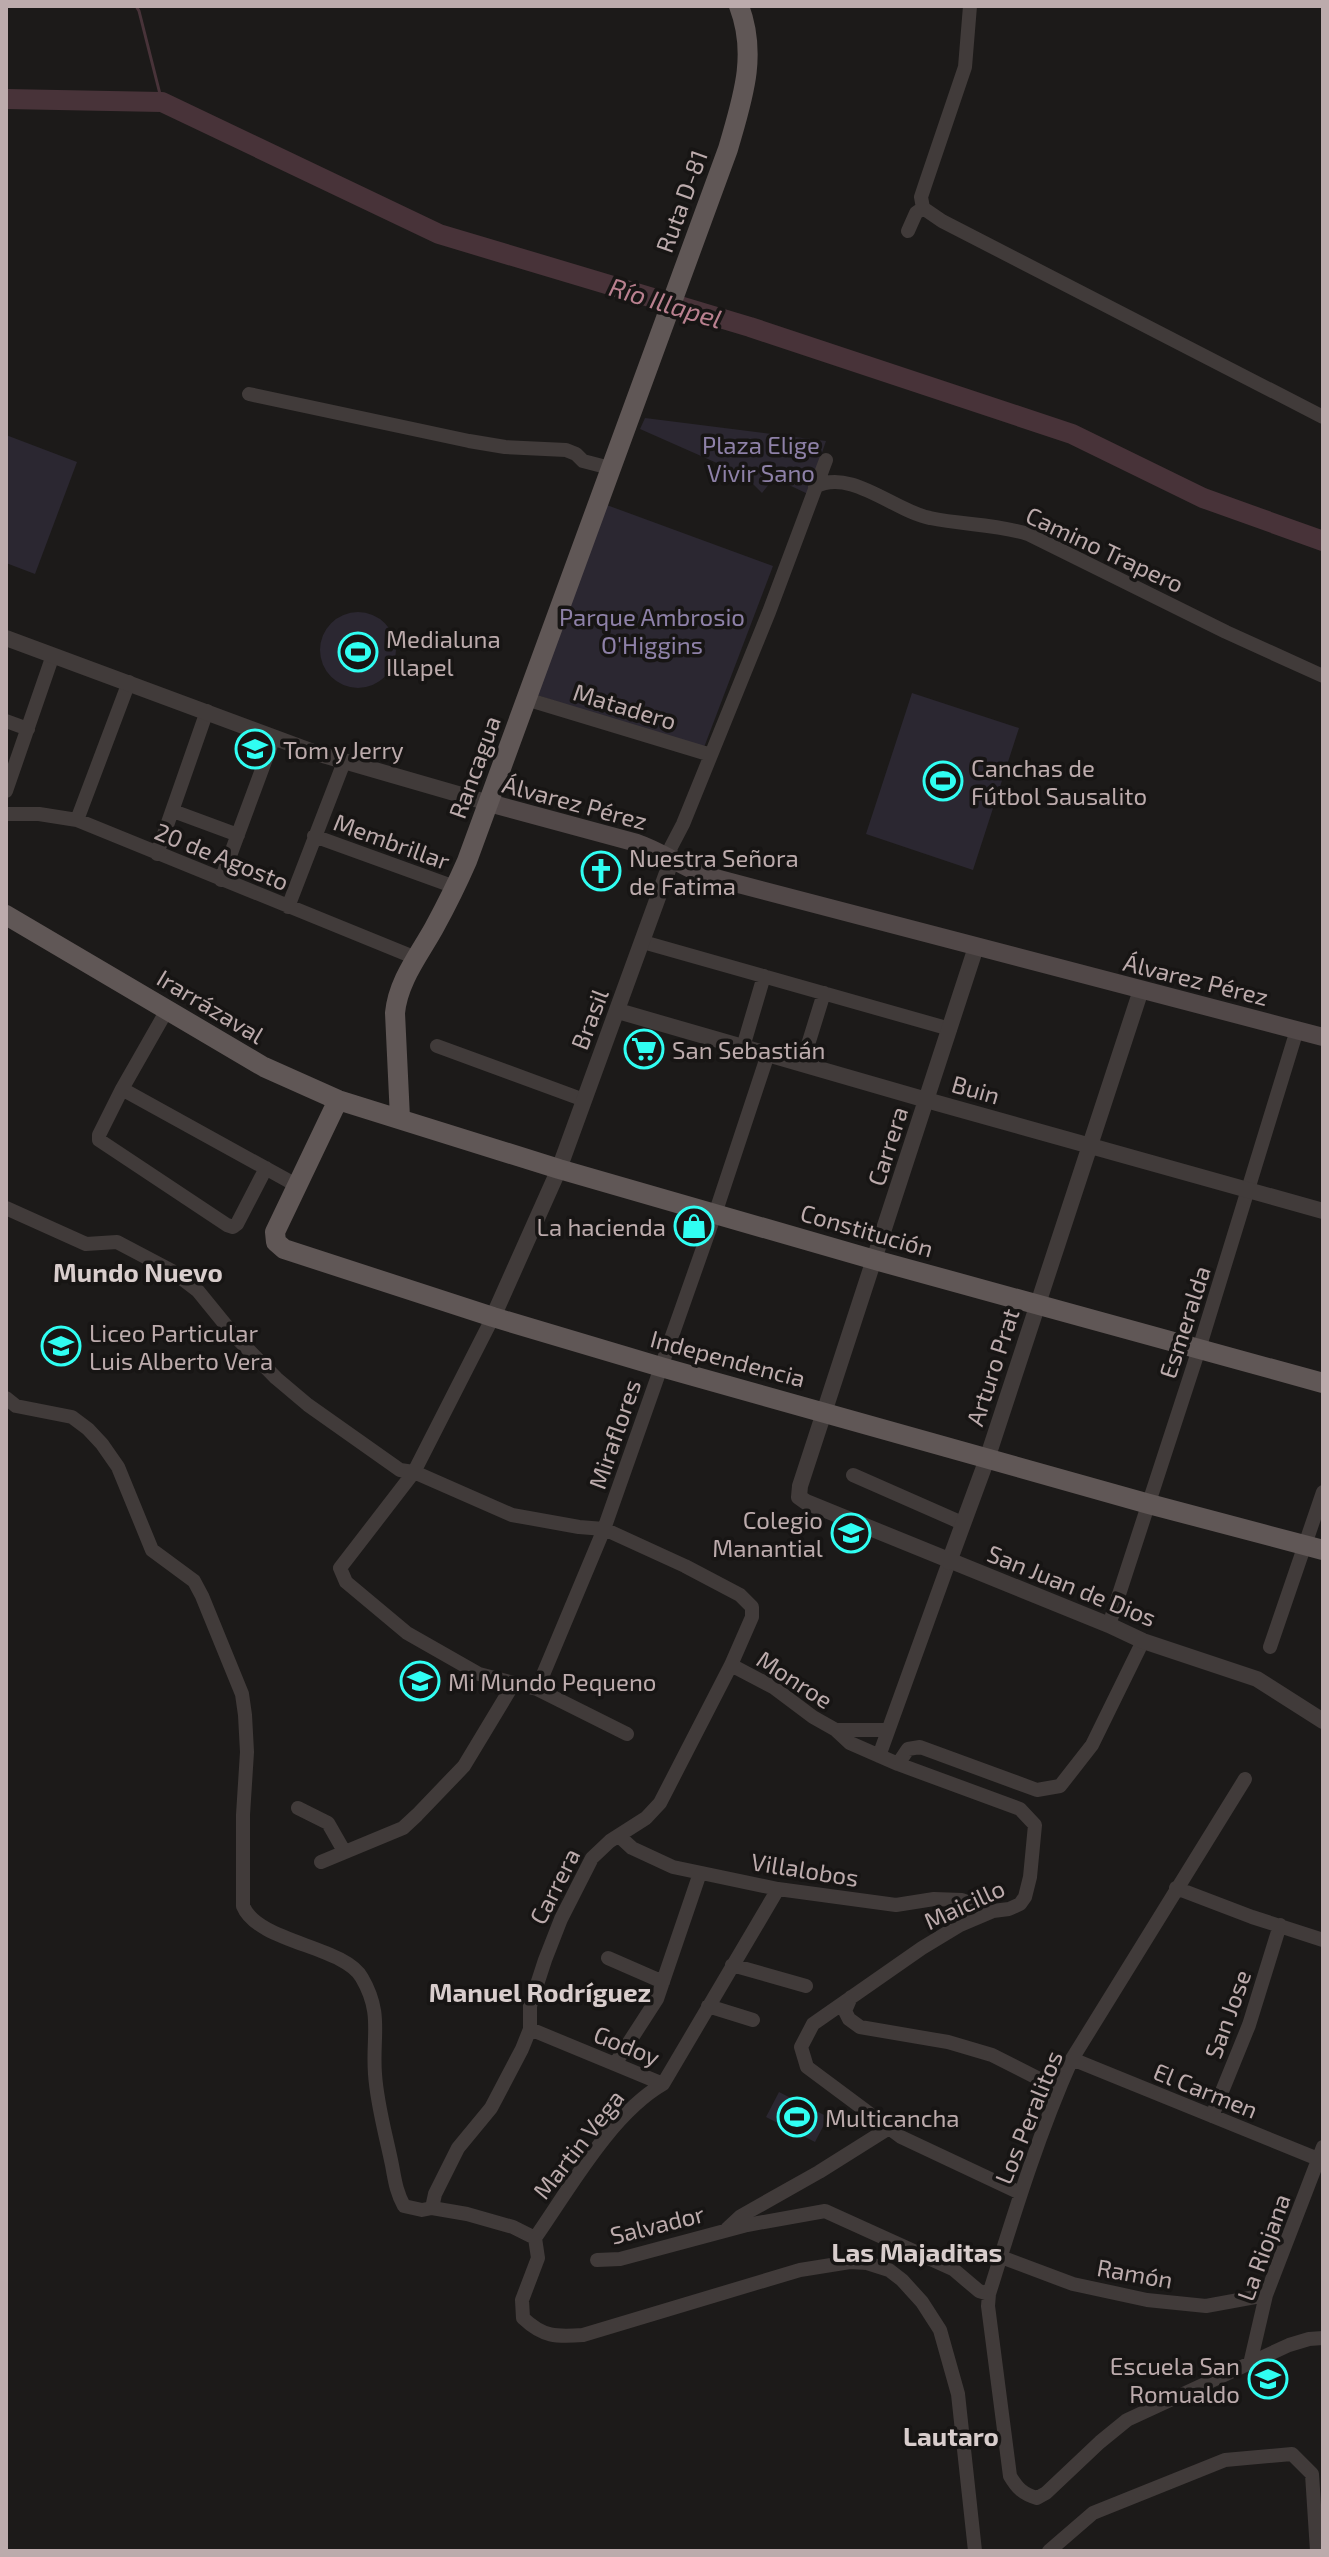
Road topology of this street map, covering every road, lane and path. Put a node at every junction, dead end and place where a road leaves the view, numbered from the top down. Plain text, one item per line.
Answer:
1 (727, 6) edge
2 (739, 6) edge
3 (970, 6) edge
4 (736, 120) junction
5 (923, 208) junction
6 (908, 231) dead end
7 (249, 394) dead end
8 (1323, 417) edge
9 (623, 433) joint
10 (826, 460) dead end
11 (610, 468) junction
12 (815, 487) junction
13 (6, 638) edge
14 (53, 655) junction
15 (1323, 676) edge
16 (129, 682) junction
17 (526, 699) junction
18 (207, 711) junction
19 (6, 721) edge
20 (28, 729) junction
21 (274, 737) junction
22 (711, 755) junction
23 (344, 762) junction
24 (6, 791) edge
25 (489, 803) junction
26 (173, 811) junction
27 (6, 814) edge
28 (77, 820) junction
29 (238, 835) junction
30 (314, 836) junction
31 (157, 854) junction
32 (670, 857) junction
33 (221, 880) junction
34 (455, 887) junction
35 (288, 907) junction
36 (6, 915) edge
37 (643, 942) junction
38 (976, 947) junction
39 (416, 958) junction
40 (764, 976) junction
41 (1141, 990) junction
42 (824, 993) junction
43 (167, 1010) junction
44 (618, 1011) junction
45 (950, 1029) junction
46 (1297, 1030) junction
47 (1323, 1037) edge
48 (437, 1046) dead end
49 (743, 1047) junction
50 (768, 1054) junction
51 (802, 1064) junction
52 (122, 1089) junction
53 (338, 1100) junction
54 (584, 1100) junction
55 (928, 1101) junction
56 (400, 1118) junction
57 (1091, 1146) junction
58 (266, 1168) junction
59 (559, 1169) junction
60 (296, 1185) junction
61 (1249, 1190) junction
62 (6, 1208) edge
63 (1323, 1211) edge
64 (715, 1214) junction
65 (875, 1260) junction
66 (1037, 1304) junction
67 (493, 1317) junction
68 (1199, 1349) junction
69 (661, 1367) junction
70 (1323, 1383) edge
71 (6, 1398) edge
72 (825, 1412) junction
73 (987, 1459) junction
74 (414, 1472) junction
75 (853, 1475) dead end
76 (1323, 1492) edge
77 (799, 1497) joint
78 (1149, 1504) junction
79 (962, 1523) junction
80 (604, 1529) junction
81 (1314, 1547) edge
82 (949, 1562) junction
83 (1109, 1625) junction
84 (1143, 1641) junction
85 (1270, 1647) dead end
86 (731, 1665) junction
87 (514, 1683) junction
88 (537, 1689) junction
89 (1323, 1721) edge
90 (836, 1730) junction
91 (888, 1730) junction
92 (627, 1734) dead end
93 (879, 1756) junction
94 (898, 1764) junction
95 (1245, 1779) dead end
96 (298, 1808) dead end
97 (619, 1836) junction
98 (344, 1851) junction
99 (321, 1862) dead end
100 (700, 1873) junction
101 (1176, 1888) junction
102 (778, 1889) junction
103 (993, 1911) junction
104 (1280, 1925) junction
105 (1323, 1940) edge
106 (608, 1958) dead end
107 (732, 1965) junction
108 (663, 1982) junction
109 (806, 1986) dead end
110 (851, 1995) junction
111 (708, 2006) junction
112 (753, 2020) dead end
113 (530, 2029) junction
114 (1072, 2059) junction
115 (615, 2064) junction
116 (663, 2084) junction
117 (1059, 2089) junction
118 (1212, 2116) junction
119 (889, 2128) junction
120 (1321, 2156) edge
121 (1020, 2193) junction
122 (432, 2208) junction
123 (727, 2229) junction
124 (535, 2238) junction
125 (1001, 2257) junction
126 (597, 2260) dead end
127 (989, 2294) junction
128 (1266, 2295) junction
129 (1323, 2338) edge
130 (1250, 2364) junction
131 (975, 2551) edge
132 (1049, 2551) edge
133 (1317, 2551) edge

1 - 4 main road, Ruta D-81
2 - 4 main road, Ruta D-81
3 - 5 street
4 - 9 main road, Ruta D-81
5 - 6 street
5 - 8 street
7 - 11 street
9 - 11 main road, Rancagua
10 - 12 street, Brasil
11 - 17 main road, Rancagua
12 - 15 street, Camino Trapero
12 - 22 street, Brasil
13 - 14 street, Álvarez Pérez
14 - 16 street, Álvarez Pérez
14 - 20 street
16 - 18 street, Álvarez Pérez
16 - 28 street
17 - 22 street, Matadero
17 - 25 main road, Rancagua
18 - 21 street, Álvarez Pérez
18 - 26 street
19 - 20 street
20 - 24 street
21 - 23 street, Álvarez Pérez
21 - 29 street
22 - 32 street, Brasil
23 - 25 street, Álvarez Pérez
23 - 30 street
25 - 32 main road, Álvarez Pérez
25 - 34 main road, Rancagua
26 - 29 street
26 - 31 street
27 - 28 street, 20 de Agosto
28 - 31 street, 20 de Agosto
29 - 33 street
30 - 34 street, Membrillar
30 - 35 street
31 - 33 street, 20 de Agosto
32 - 37 street, Brasil
32 - 38 main road, Álvarez Pérez
33 - 35 street, 20 de Agosto
34 - 39 main road, Rancagua
35 - 39 street, 20 de Agosto
36 - 43 main road, Irarrázaval
37 - 40 street
37 - 44 street, Brasil
38 - 41 main road, Álvarez Pérez
38 - 45 street, Carrera
39 - 56 main road, Rancagua
40 - 42 street
40 - 49 street
41 - 46 main road, Álvarez Pérez
41 - 57 street, Arturo Prat
42 - 45 street
42 - 51 street
43 - 52 street
43 - 53 main road, Irarrázaval
44 - 49 street, Buin
44 - 54 street, Brasil
45 - 55 street, Carrera
46 - 47 main road, Álvarez Pérez
46 - 61 street, Esmeralda
48 - 54 street
49 - 50 street, Buin
50 - 51 street, Buin
50 - 64 street, Miraflores
51 - 55 street, Buin
52 - 58 street
52 - 58 street
53 - 56 main road, Irarrázaval
53 - 60 main road, Independencia
54 - 59 street, Brasil
55 - 57 street, Buin
55 - 65 street, Carrera
56 - 59 main road, Constitución
57 - 61 street, Buin
57 - 66 street, Arturo Prat
58 - 60 street
59 - 64 main road, Constitución
59 - 67 street, Brasil
60 - 67 main road, Independencia
61 - 63 street, Buin
61 - 68 street, Esmeralda
62 - 74 street
64 - 65 main road, Constitución
64 - 69 street, Miraflores
65 - 66 main road, Constitución
65 - 72 street, Carrera
66 - 68 main road, Constitución
66 - 73 street, Arturo Prat
67 - 69 main road, Independencia
67 - 74 street, Brasil
68 - 70 main road, Constitución
68 - 78 street, Esmeralda
69 - 72 main road, Independencia
69 - 80 street, Miraflores
71 - 122 street
72 - 73 main road, Independencia
72 - 77 street, Carrera
73 - 78 main road, Independencia
73 - 79 street, Arturo Prat
74 - 80 street
74 - 87 street, Brasil
75 - 79 street
76 - 81 street
77 - 82 street, San Juan de Dios
78 - 81 main road, Independencia
78 - 83 street, Esmeralda
79 - 82 street, Arturo Prat
80 - 86 street, Carrera
80 - 88 street, Miraflores
81 - 85 street
82 - 83 street, San Juan de Dios
82 - 91 street, Arturo Prat
83 - 84 street, San Juan de Dios
84 - 89 street, San Juan de Dios
84 - 94 street
86 - 90 street, Monroe
86 - 97 street, Carrera
87 - 88 street
87 - 98 street
88 - 92 street
90 - 91 street, Monroe
90 - 93 street, Monroe
91 - 93 street, Arturo Prat
93 - 94 street, Monroe
94 - 103 street, Maicillo
95 - 101 street, Los Peralitos
96 - 98 street
97 - 100 street, Villalobos
97 - 113 street, Carrera
98 - 99 street
100 - 102 street, Villalobos
100 - 108 street
101 - 104 street
101 - 114 street, Los Peralitos
102 - 103 street, Villalobos
102 - 107 street, Martin Vega
103 - 110 street, Maicillo
104 - 105 street
104 - 118 street, San Jose
106 - 108 street
107 - 109 street
107 - 111 street, Martin Vega
108 - 115 street
110 - 117 street
110 - 119 street, Maicillo
111 - 112 street
111 - 116 street, Martin Vega
113 - 115 street, Godoy
113 - 122 street, Carrera
114 - 117 street, Los Peralitos
114 - 118 street, El Carmen
115 - 116 street, Godoy
116 - 124 street, Martin Vega
117 - 121 street, Los Peralitos
118 - 120 street, El Carmen
119 - 121 street, Maicillo
119 - 123 street, Salvador
120 - 128 street, La Riojana
121 - 125 street, Los Peralitos
122 - 124 street
123 - 126 street, Salvador
123 - 127 street, Salvador
124 - 131 street, Martin Vega
125 - 127 street, Los Peralitos
125 - 128 street, Ramón
127 - 130 street, Los Peralitos
128 - 130 street, La Riojana
129 - 130 street
132 - 133 street

